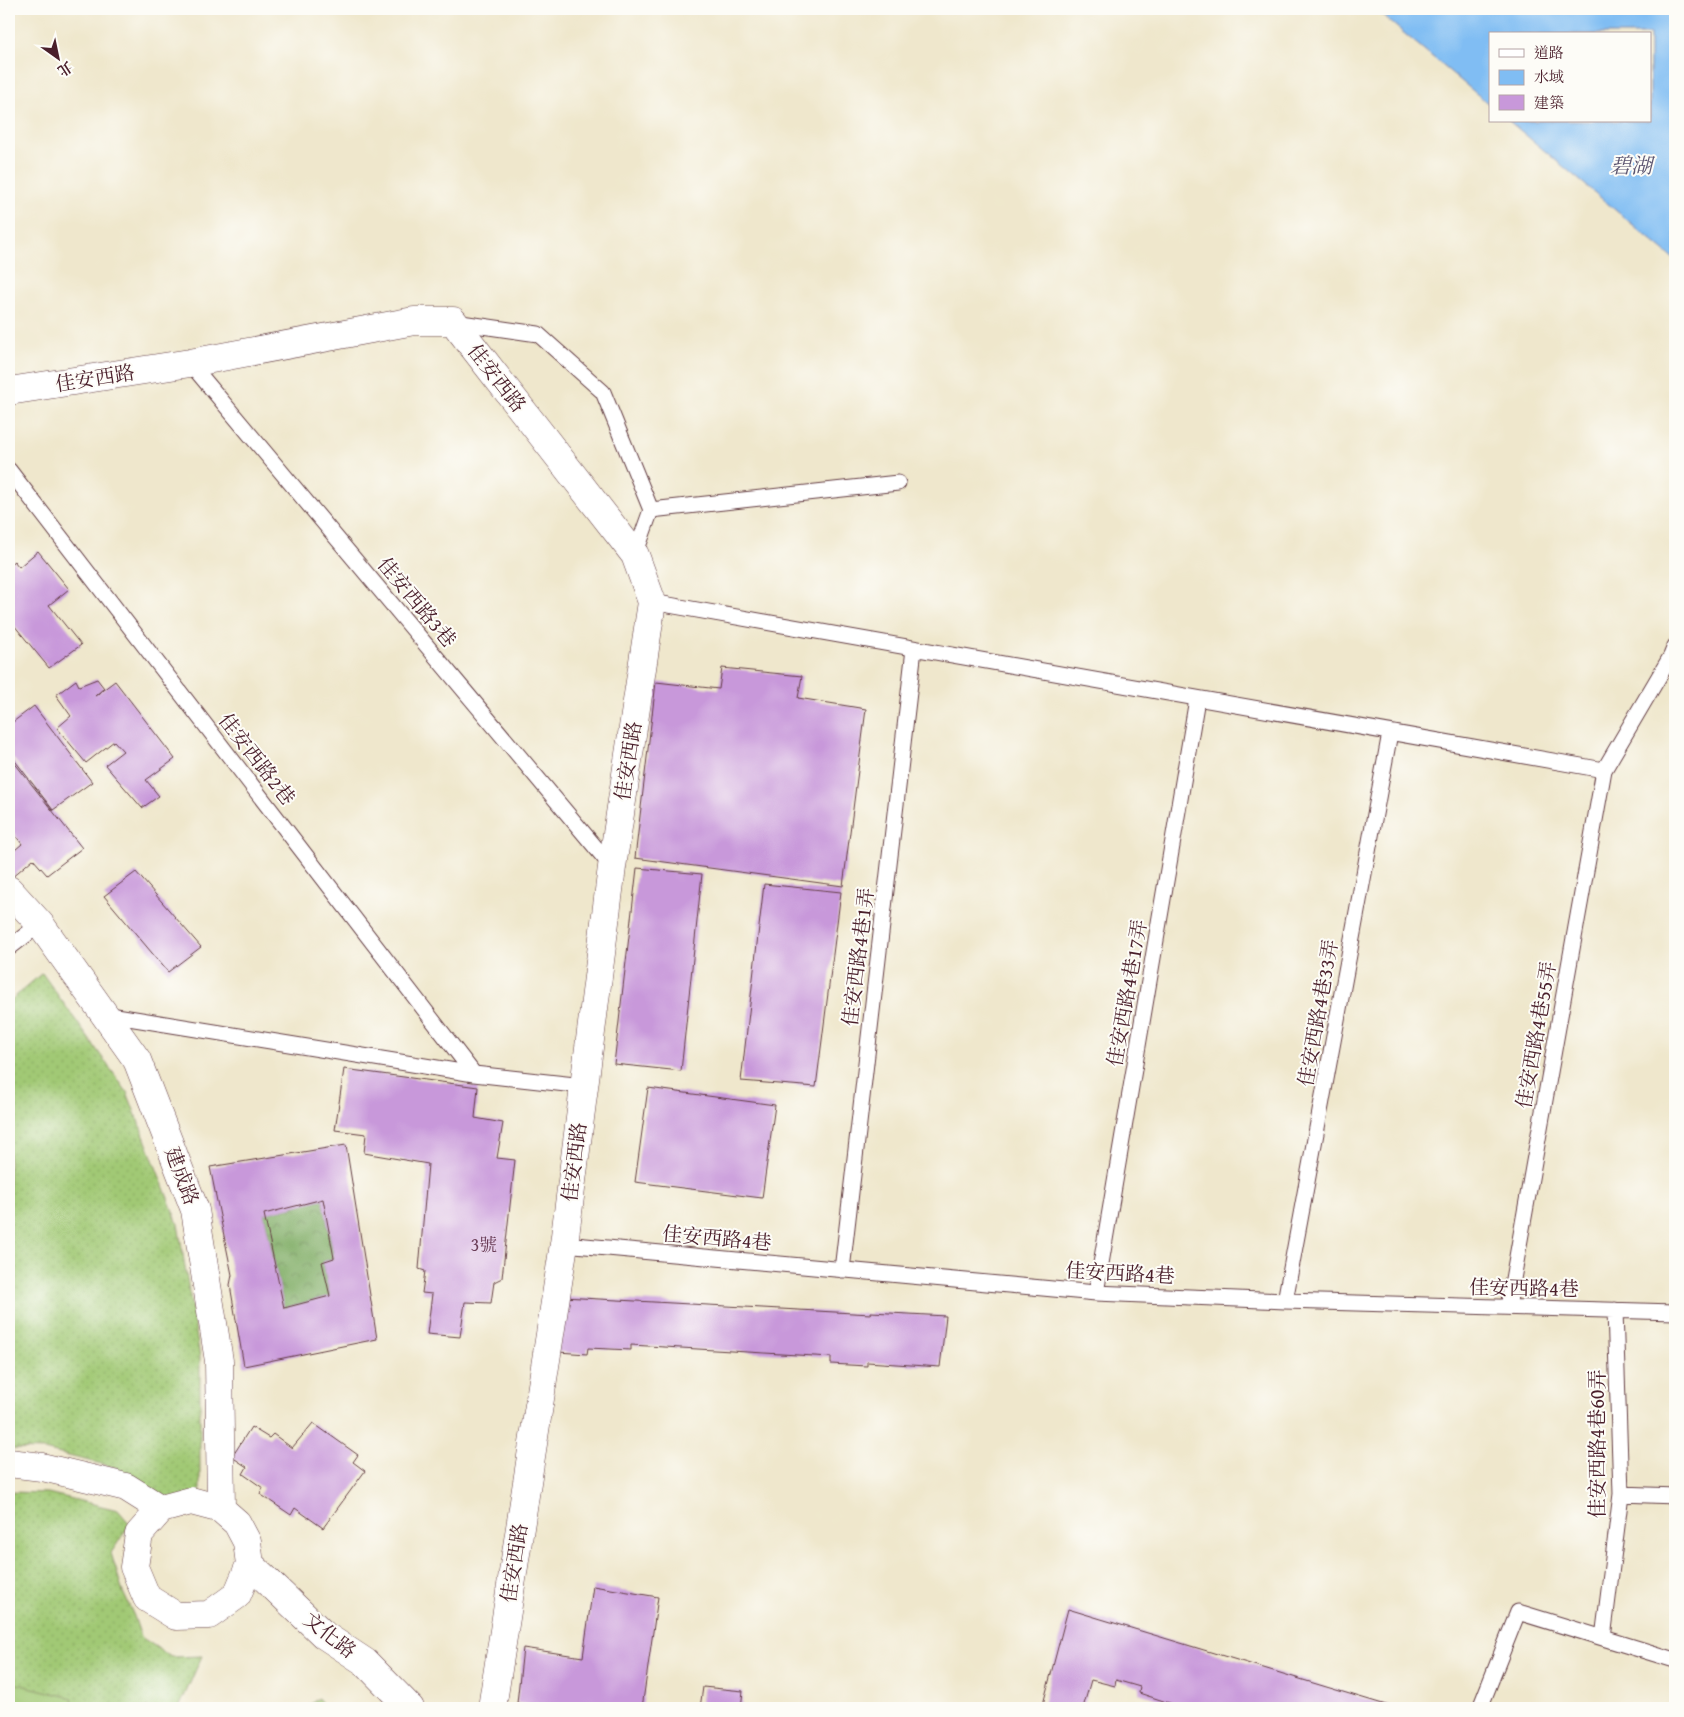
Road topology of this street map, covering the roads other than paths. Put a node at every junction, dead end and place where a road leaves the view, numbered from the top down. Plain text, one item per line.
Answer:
1 (453, 321) junction
2 (190, 363) junction
3 (9, 391) edge
4 (9, 470) edge
5 (898, 483) dead end
6 (651, 510) junction
7 (636, 555) junction
8 (652, 602) junction
9 (1675, 646) edge
10 (914, 648) junction
11 (1197, 699) junction
12 (1390, 733) junction
13 (1604, 770) junction
14 (612, 867) junction
15 (9, 890) edge
16 (40, 924) junction
17 (9, 948) edge
18 (104, 1014) junction
19 (474, 1074) junction
20 (584, 1086) junction
21 (564, 1244) junction
22 (842, 1270) junction
23 (1096, 1293) junction
24 (1285, 1301) junction
25 (1508, 1307) junction
26 (1615, 1310) junction
27 (1675, 1312) edge
28 (9, 1464) edge
29 (1621, 1494) junction
30 (1675, 1496) edge
31 (161, 1509) junction
32 (221, 1509) junction
33 (250, 1564) junction
34 (1603, 1638) junction
35 (1675, 1660) edge
36 (410, 1708) edge
37 (492, 1708) edge
38 (1480, 1708) edge

1 - 2 street, 佳安西路
1 - 6 lane
1 - 7 street, 佳安西路
2 - 3 street, 佳安西路
2 - 14 lane, 佳安西路3巷
4 - 19 lane, 佳安西路2巷
5 - 6 lane
6 - 7 lane
7 - 8 street, 佳安西路
8 - 10 lane
8 - 14 street, 佳安西路
9 - 13 lane
10 - 11 lane
10 - 22 lane, 佳安西路4巷1弄
11 - 12 lane
11 - 23 lane, 佳安西路4巷17弄
12 - 13 lane
12 - 24 lane, 佳安西路4巷33弄
13 - 25 lane, 佳安西路4巷55弄
14 - 20 street, 佳安西路
15 - 16 street, 建成路
16 - 17 lane
16 - 18 street, 建成路
18 - 19 lane
18 - 32 street, 建成路
19 - 20 lane
20 - 21 street, 佳安西路
21 - 22 lane, 佳安西路4巷
21 - 37 street, 佳安西路
22 - 23 lane, 佳安西路4巷
23 - 24 lane, 佳安西路4巷
24 - 25 lane, 佳安西路4巷
25 - 26 lane, 佳安西路4巷
26 - 27 lane, 佳安西路4巷
26 - 29 lane, 佳安西路4巷60弄
28 - 31 street
29 - 30 lane
29 - 34 lane, 佳安西路4巷60弄
31 - 32 street
31 - 33 street
32 - 33 street
33 - 36 street, 文化路
34 - 35 lane
34 - 38 lane

